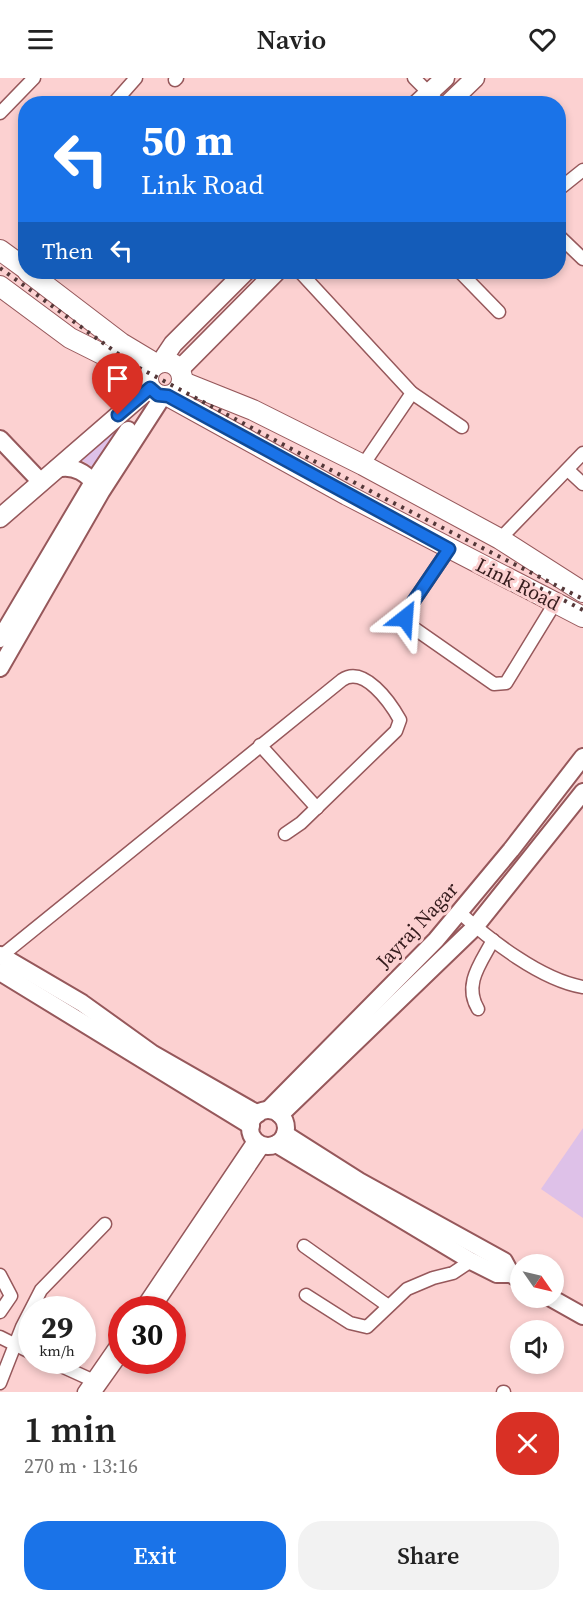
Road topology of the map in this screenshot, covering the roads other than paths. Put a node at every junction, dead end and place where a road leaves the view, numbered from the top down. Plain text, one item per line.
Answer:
1 (34, 78) edge
2 (136, 78) edge
3 (414, 78) edge
4 (445, 78) edge
5 (476, 78) edge
6 (120, 96) edge
7 (426, 96) edge
8 (432, 96) edge
9 (457, 96) edge
10 (0, 113) edge
11 (583, 170) edge
12 (566, 184) edge
13 (566, 241) edge
14 (0, 250) edge
15 (581, 253) edge
16 (18, 262) edge
17 (41, 279) edge
18 (239, 279) edge
19 (270, 279) edge
20 (306, 279) edge
21 (467, 279) edge
22 (0, 286) edge
23 (499, 312) dead end
24 (181, 375) junction
25 (156, 382) junction
26 (412, 393) junction
27 (462, 427) dead end
28 (0, 439) edge
29 (0, 452) edge
30 (583, 453) edge
31 (363, 465) junction
32 (56, 469) junction
33 (568, 470) junction
34 (34, 480) junction
35 (583, 484) edge
36 (97, 487) junction
37 (0, 505) edge
38 (0, 518) edge
39 (501, 538) junction
40 (449, 549) junction
41 (583, 591) edge
42 (555, 603) junction
43 (583, 617) edge
44 (0, 639) edge
45 (0, 668) edge
46 (260, 744) junction
47 (583, 757) edge
48 (583, 792) edge
49 (317, 808) junction
50 (285, 834) dead end
51 (459, 912) junction
52 (475, 927) junction
53 (493, 940) junction
54 (0, 960) edge
55 (583, 987) edge
56 (478, 1009) dead end
57 (267, 1128) junction
58 (362, 1189) junction
59 (105, 1224) dead end
60 (304, 1246) dead end
61 (471, 1261) junction
62 (510, 1269) edge
63 (0, 1275) edge
64 (510, 1276) edge
65 (161, 1288) junction
66 (306, 1295) dead end
67 (153, 1296) edge
68 (158, 1296) edge
69 (387, 1305) junction
70 (564, 1305) edge
71 (0, 1312) edge
72 (583, 1316) edge
73 (0, 1337) edge
74 (14, 1346) junction
75 (18, 1348) edge
76 (108, 1364) edge
77 (106, 1368) joint
78 (73, 1374) edge
79 (0, 1383) edge
80 (94, 1386) edge
81 (84, 1392) edge

1 - 10 street
2 - 6 street
3 - 7 street
4 - 8 main road
5 - 9 main road
11 - 12 street
13 - 15 street
14 - 16 main road, Link Road
17 - 25 main road, Link Road
18 - 25 main road
19 - 24 main road
20 - 26 street
21 - 23 street
22 - 25 main road
24 - 25 main road, Link Road
24 - 25 main road
24 - 31 main road, Link Road
25 - 32 main road
25 - 34 main road
25 - 36 street
25 - 40 main road, Link Road
26 - 27 street
26 - 31 street
28 - 34 street
29 - 34 street
30 - 33 street
31 - 39 main road, Link Road
32 - 34 main road
32 - 36 street
33 - 35 street
33 - 39 street
34 - 37 main road
34 - 38 main road
36 - 44 street
36 - 45 street
39 - 41 main road, Link Road
40 - 42 main road, Link Road
40 - 42 street
42 - 43 main road, Link Road
46 - 49 street
46 - 49 street
46 - 54 street
47 - 51 street, Jayraj Nagar
48 - 52 street, Jayraj Nagar
49 - 50 street
51 - 52 street
51 - 57 street, Jayraj Nagar
52 - 53 street
52 - 57 street, Jayraj Nagar
53 - 55 street
53 - 56 street
54 - 57 street
57 - 58 street
57 - 65 street
58 - 61 street
58 - 62 street
59 - 74 street
60 - 69 street
61 - 64 street
61 - 69 street
63 - 71 street
65 - 67 street
65 - 68 street
66 - 69 street
70 - 72 street
73 - 74 street
74 - 75 street
74 - 79 street
76 - 77 street
77 - 80 street
78 - 80 street
80 - 81 street

